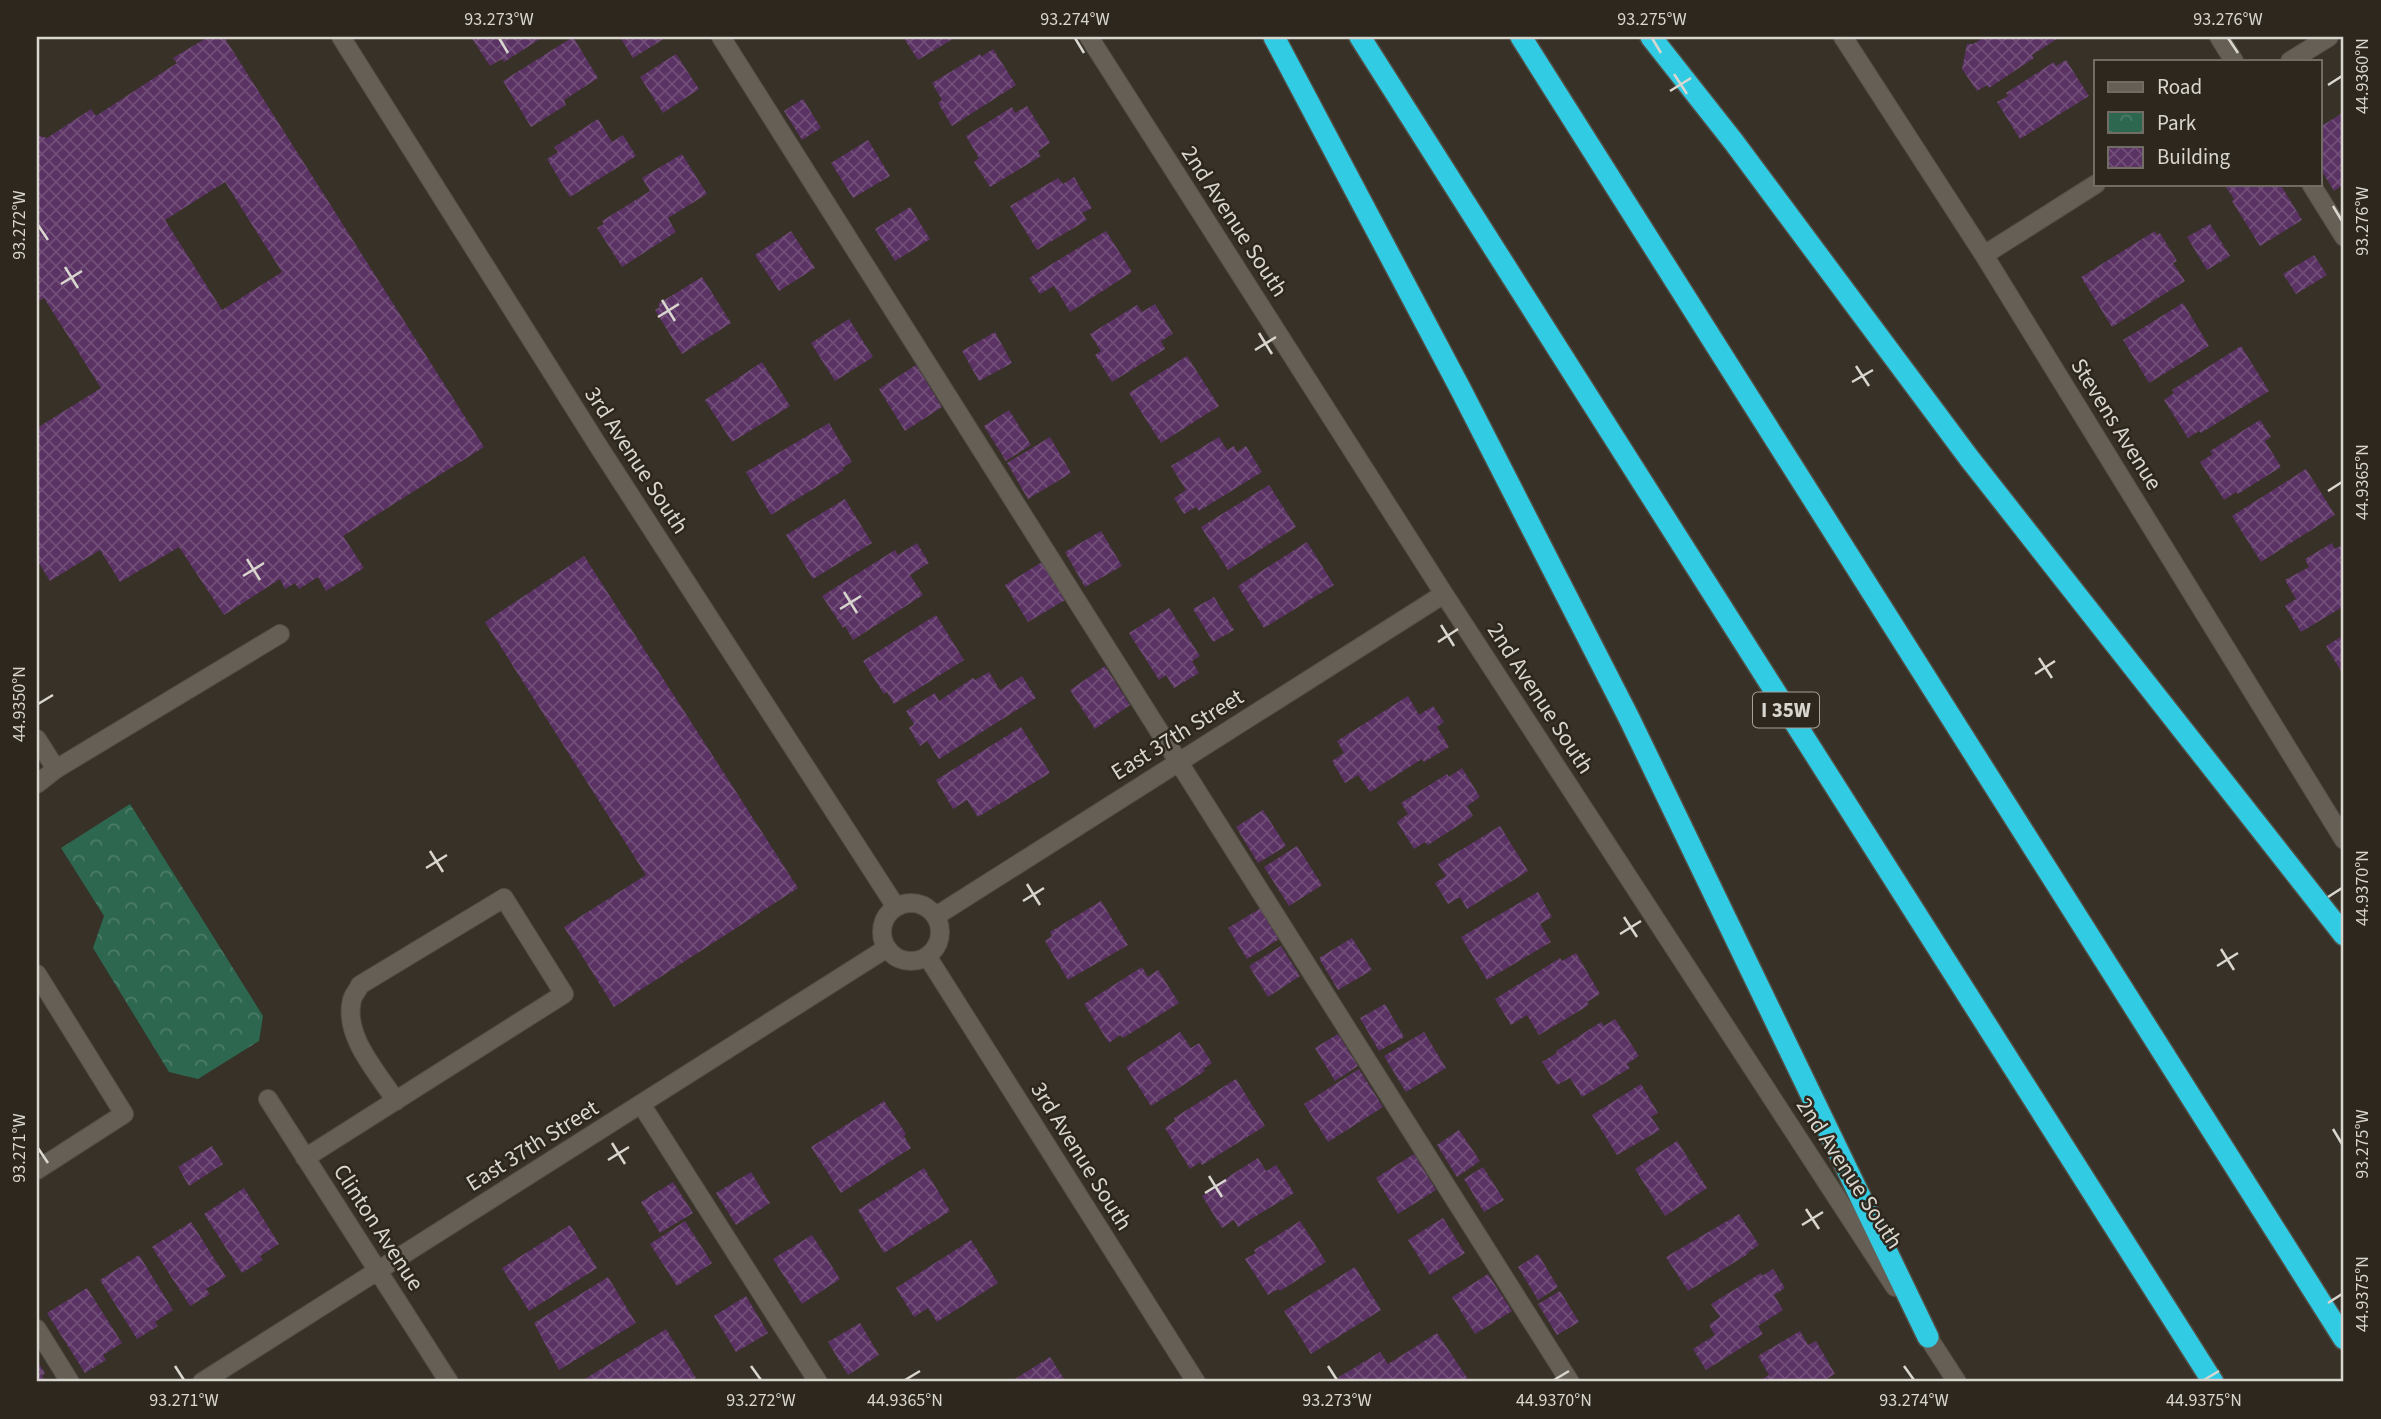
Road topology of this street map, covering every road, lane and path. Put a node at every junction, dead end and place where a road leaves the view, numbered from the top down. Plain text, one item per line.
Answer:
1 (341, 37) edge
2 (721, 37) edge
3 (1089, 37) edge
4 (1274, 37) edge
5 (1360, 37) edge
6 (1521, 37) edge
7 (1651, 37) edge
8 (1843, 37) edge
9 (2219, 37) edge
10 (2329, 37) edge
11 (2233, 60) edge
12 (2292, 60) edge
13 (2094, 185) edge
14 (2312, 186) edge
15 (2344, 237) edge
16 (1984, 255) junction
17 (1444, 594) junction
18 (280, 634) dead end
19 (37, 738) edge
20 (1177, 762) junction
21 (56, 769) junction
22 (37, 784) edge
23 (2344, 840) edge
24 (895, 907) junction
25 (936, 916) junction
26 (2344, 935) edge
27 (887, 948) junction
28 (927, 956) junction
29 (37, 974) edge
30 (268, 1099) dead end
31 (396, 1101) junction
32 (642, 1104) junction
33 (305, 1158) junction
34 (37, 1170) edge
35 (379, 1272) junction
36 (37, 1329) edge
37 (1928, 1338) junction
38 (2344, 1339) edge
39 (70, 1382) edge
40 (202, 1382) edge
41 (449, 1382) edge
42 (818, 1382) edge
43 (1196, 1382) edge
44 (1570, 1382) edge
45 (1957, 1382) edge
46 (2213, 1382) edge

1 - 24 street, 3rd Avenue South
2 - 20 street
3 - 17 street, 2nd Avenue South
4 - 37 highway
5 - 46 highway, I 35W
6 - 38 highway
7 - 26 highway
8 - 16 street, Stevens Avenue
9 - 11 street
10 - 12 street
13 - 16 street
14 - 15 street
16 - 23 street, Stevens Avenue
17 - 20 street, East 37th Street
17 - 37 street, 2nd Avenue South
18 - 21 street
19 - 21 street
20 - 25 street, East 37th Street
20 - 44 street
21 - 22 street
24 - 25 street
24 - 27 street
25 - 28 street
27 - 28 street
27 - 32 street, East 37th Street
28 - 43 street, 3rd Avenue South
29 - 34 street
30 - 33 street, Clinton Avenue
31 - 31 street
31 - 33 street
32 - 35 street, East 37th Street
32 - 42 street
33 - 35 street, Clinton Avenue
35 - 40 street, East 37th Street
35 - 41 street, Clinton Avenue
36 - 39 street
37 - 45 street, 2nd Avenue South

